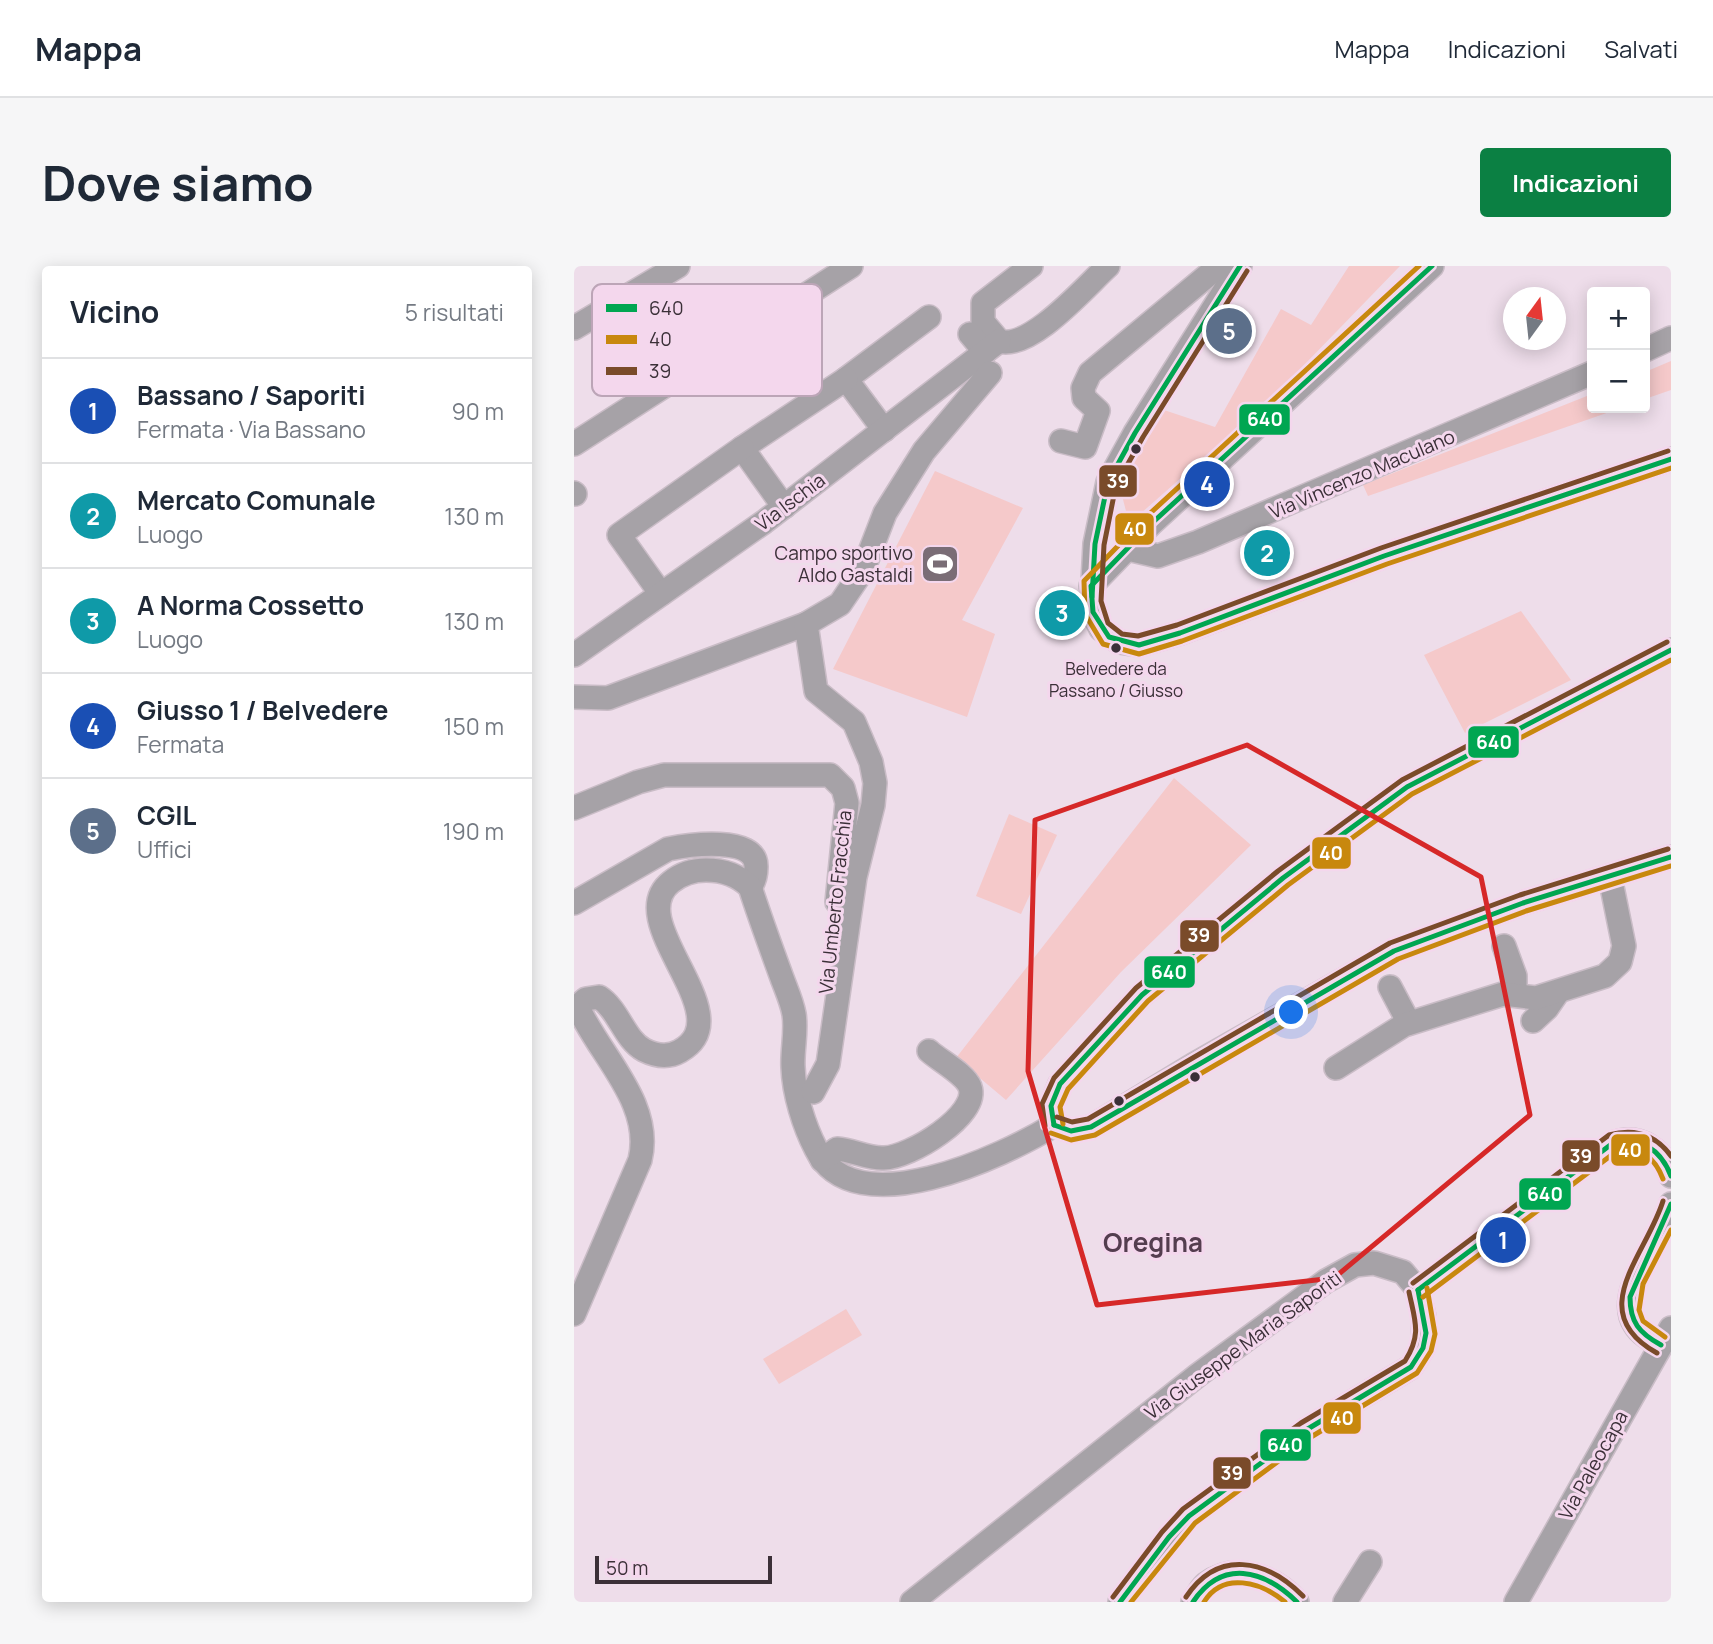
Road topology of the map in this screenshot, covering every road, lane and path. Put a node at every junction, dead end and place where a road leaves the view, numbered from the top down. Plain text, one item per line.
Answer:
1 (678, 266) edge
2 (851, 266) edge
3 (1031, 266) edge
4 (1108, 266) edge
5 (1219, 266) edge
6 (1240, 266) edge
7 (1432, 266) edge
8 (648, 284) edge
9 (822, 285) edge
10 (592, 317) edge
11 (929, 317) dead end
12 (574, 328) edge
13 (1671, 338) edge
14 (1650, 348) edge
15 (986, 350) junction
16 (1587, 375) edge
17 (846, 379) junction
18 (822, 395) edge
19 (651, 396) edge
20 (820, 396) edge
21 (884, 429) junction
22 (1061, 441) dead end
23 (575, 445) edge
24 (742, 448) junction
25 (1671, 459) edge
26 (784, 507) junction
27 (1128, 549) junction
28 (1091, 586) junction
29 (661, 594) junction
30 (806, 624) junction
31 (1671, 650) edge
32 (574, 655) edge
33 (574, 697) edge
34 (574, 808) edge
35 (1671, 857) edge
36 (1610, 877) junction
37 (750, 887) junction
38 (574, 903) edge
39 (1504, 946) dead end
40 (1390, 986) dead end
41 (1558, 992) junction
42 (1515, 995) junction
43 (576, 1009) edge
44 (1533, 1021) dead end
45 (1409, 1023) junction
46 (929, 1051) dead end
47 (1336, 1068) dead end
48 (813, 1092) junction
49 (1054, 1125) junction
50 (808, 1128) junction
51 (822, 1160) junction
52 (1671, 1176) edge
53 (1671, 1204) edge
54 (1418, 1290) junction
55 (574, 1314) edge
56 (1666, 1337) edge
57 (1370, 1562) dead end
58 (912, 1602) edge
59 (1120, 1602) edge
60 (1193, 1602) edge
61 (1297, 1602) edge
62 (1345, 1602) edge
63 (1516, 1602) edge

1 - 8 street
2 - 9 street
3 - 15 street
4 - 15 street, Via Ischia
5 - 22 street
6 - 28 street
7 - 27 street
10 - 12 street
11 - 17 street
13 - 14 street
15 - 21 street, Via Ischia
15 - 30 street
16 - 27 street, Via Vincenzo Maculano
17 - 18 street
17 - 21 street
19 - 23 street
20 - 24 street
21 - 26 street, Via Ischia
24 - 26 street
24 - 29 street
25 - 28 street
26 - 29 street, Via Ischia
27 - 28 street
29 - 32 street, Via Ischia
30 - 33 street
30 - 48 street
31 - 49 street
34 - 48 street, Via Umberto Fracchia
35 - 36 street
36 - 41 street
36 - 49 street
37 - 38 street
37 - 43 street
37 - 50 street
39 - 42 street
40 - 45 street
41 - 42 street
41 - 44 street
42 - 45 street
43 - 55 street
45 - 47 street
46 - 51 street
48 - 50 street, Via Umberto Fracchia
49 - 51 street
50 - 51 street
52 - 54 street
53 - 56 street
54 - 58 street, Via Giuseppe Maria Saporiti
54 - 59 street
56 - 63 street, Via Paleocapa
57 - 62 street
60 - 61 street

